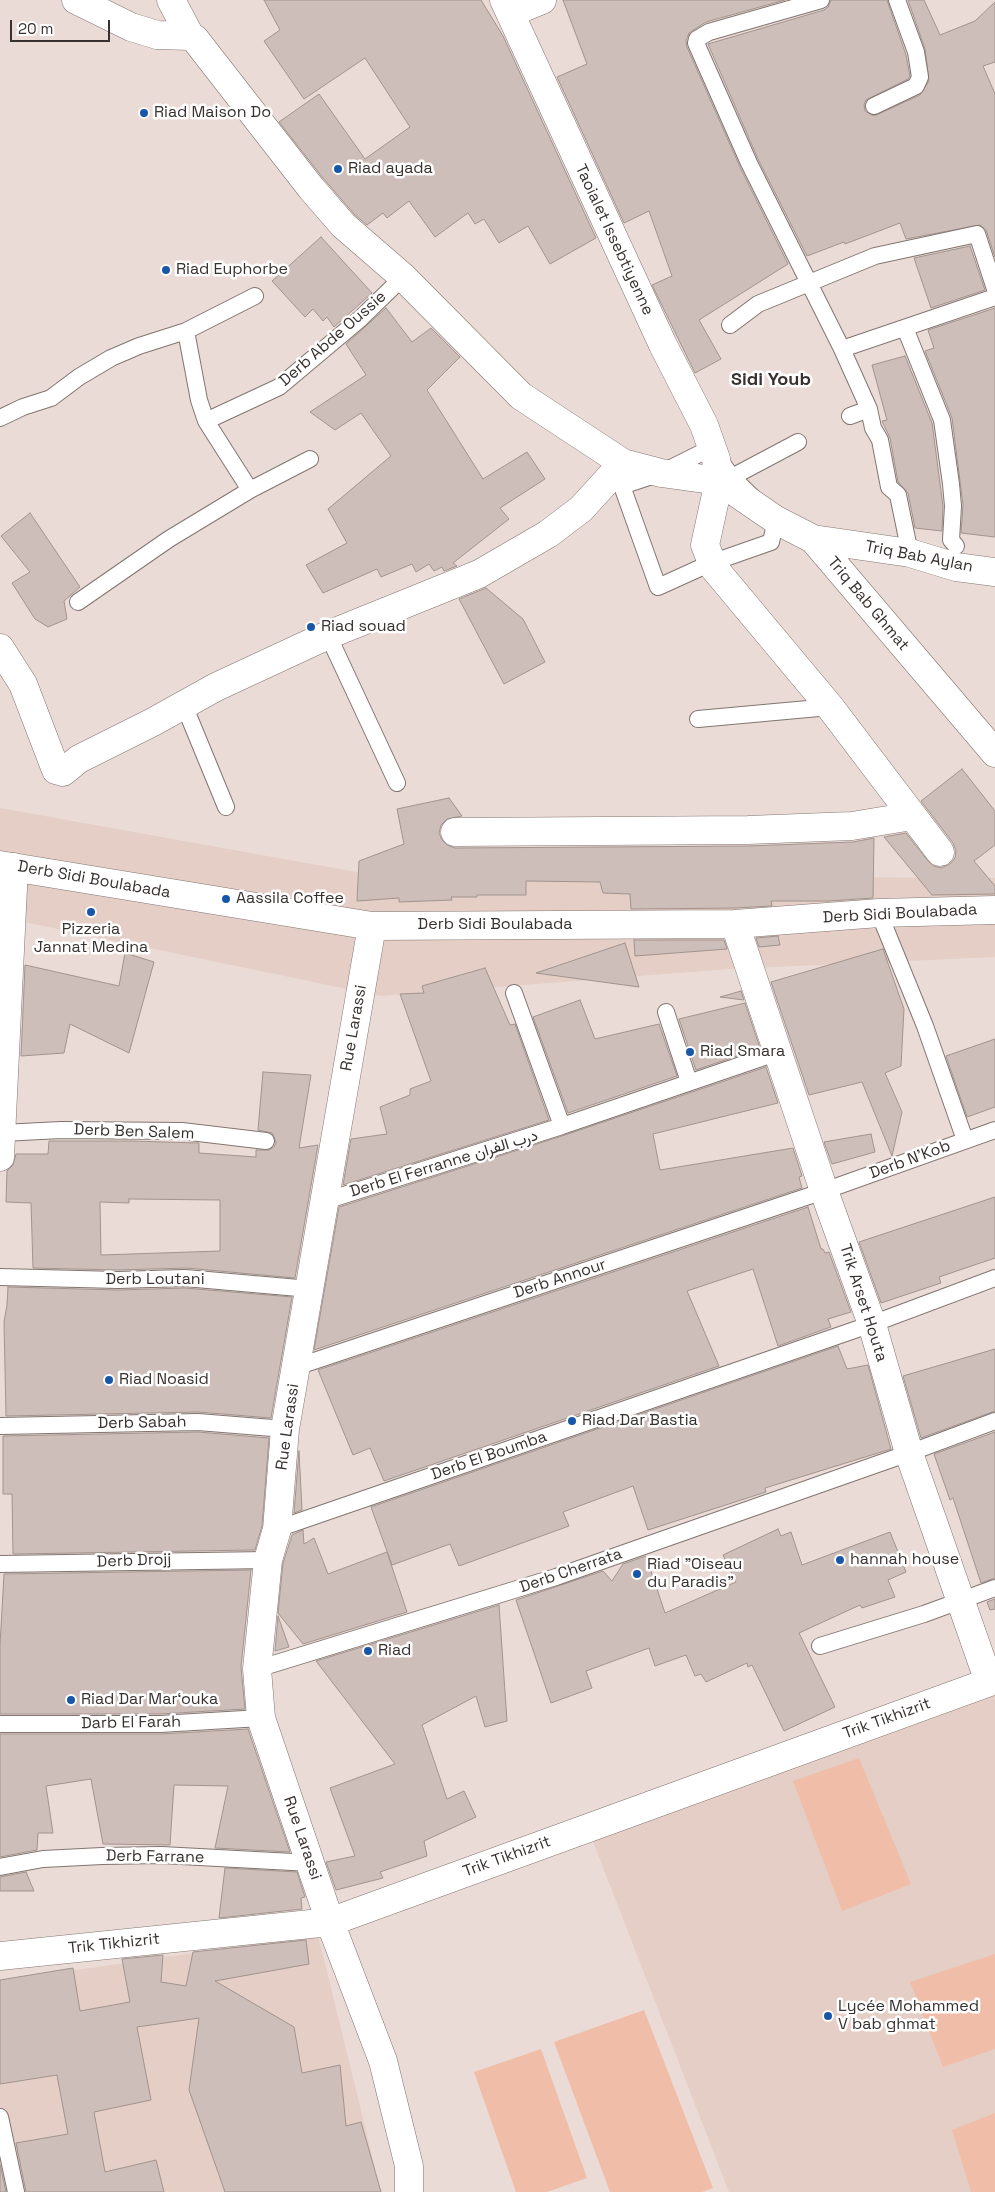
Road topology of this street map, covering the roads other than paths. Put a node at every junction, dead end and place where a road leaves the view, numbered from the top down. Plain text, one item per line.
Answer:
1 (76, 0) edge
2 (171, 0) edge
3 (542, 0) edge
4 (821, 0) edge
5 (897, 0) edge
6 (507, 7) edge
7 (190, 36) junction
8 (874, 106) dead end
9 (403, 277) junction
10 (808, 282) junction
11 (995, 289) edge
12 (255, 296) dead end
13 (995, 297) edge
14 (730, 325) dead end
15 (905, 328) junction
16 (186, 331) junction
17 (842, 349) junction
18 (869, 409) junction
19 (850, 416) dead end
20 (0, 418) edge
21 (206, 421) junction
22 (798, 442) dead end
23 (711, 448) junction
24 (310, 459) dead end
25 (623, 463) junction
26 (661, 473) junction
27 (726, 479) junction
28 (250, 490) junction
29 (776, 520) junction
30 (813, 539) junction
31 (956, 546) dead end
32 (910, 553) junction
33 (711, 563) junction
34 (995, 572) edge
35 (78, 602) dead end
36 (328, 635) junction
37 (0, 648) edge
38 (184, 705) junction
39 (830, 707) junction
40 (698, 719) dead end
41 (995, 753) edge
42 (396, 783) dead end
43 (226, 807) dead end
44 (912, 816) junction
45 (455, 832) dead end
46 (940, 852) dead end
47 (7, 866) edge
48 (995, 910) edge
49 (879, 913) junction
50 (735, 924) junction
51 (372, 926) junction
52 (514, 993) dead end
53 (666, 1012) dead end
54 (779, 1052) junction
55 (689, 1082) junction
56 (562, 1126) junction
57 (995, 1130) edge
58 (965, 1140) junction
59 (266, 1141) dead end
60 (1, 1145) edge
61 (824, 1191) junction
62 (325, 1201) junction
63 (0, 1277) edge
64 (995, 1278) edge
65 (310, 1290) junction
66 (872, 1324) junction
67 (296, 1367) junction
68 (995, 1420) edge
69 (0, 1426) edge
70 (284, 1429) junction
71 (909, 1453) junction
72 (277, 1530) junction
73 (268, 1560) junction
74 (0, 1564) edge
75 (995, 1588) edge
76 (962, 1600) junction
77 (820, 1646) dead end
78 (257, 1669) junction
79 (992, 1681) edge
80 (261, 1718) junction
81 (0, 1724) edge
82 (311, 1863) junction
83 (0, 1867) edge
84 (330, 1922) junction
85 (0, 1956) edge
86 (0, 2117) edge
87 (16, 2192) edge
88 (409, 2192) edge

1 - 7 street
2 - 7 street
3 - 6 street
4 - 10 lane
5 - 8 lane
6 - 23 street, Taoialet Issebtiyenne
7 - 9 street
9 - 21 lane, Derb Abde Oussie
9 - 25 street
10 - 11 lane
10 - 14 lane
10 - 17 lane
12 - 16 lane
13 - 15 lane
15 - 17 lane
15 - 31 lane
16 - 20 lane
16 - 21 lane
17 - 18 lane
18 - 19 lane
18 - 32 lane
21 - 28 lane
22 - 27 lane
23 - 26 lane
23 - 27 street, Taoialet Issebtiyenne
24 - 28 lane
25 - 26 street
25 - 36 street
26 - 27 street
26 - 33 lane
27 - 29 street, Triq Bab Ghmat
27 - 33 street
28 - 35 lane
29 - 30 street, Triq Bab Ghmat
29 - 33 lane
30 - 32 street, Triq Bab Aylan
30 - 41 street, Triq Bab Ghmat
32 - 34 street, Triq Bab Aylan
33 - 39 street
36 - 38 street
36 - 42 lane
37 - 38 street
38 - 43 lane
39 - 40 lane
39 - 44 street
44 - 45 street
44 - 46 street
47 - 51 street, Derb Sidi Boulabada
47 - 60 street
48 - 49 street, Derb Sidi Boulabada
49 - 50 street, Derb Sidi Boulabada
49 - 58 lane
50 - 51 street, Derb Sidi Boulabada
50 - 54 street, Trik Arset Houta
51 - 62 street, Rue Larassi
52 - 56 lane
53 - 55 lane
54 - 55 lane, Derb El Ferranne درب الفران
54 - 61 street, Trik Arset Houta
55 - 56 lane, Derb El Ferranne درب الفران
56 - 62 lane, Derb El Ferranne درب الفران
57 - 58 lane, Derb N'Kob
58 - 61 lane, Derb N'Kob
59 - 60 lane, Derb Ben Salem
61 - 66 street, Trik Arset Houta
61 - 67 lane, Derb Annour
62 - 65 street, Rue Larassi
63 - 65 lane, Derb Loutani
64 - 66 lane, Derb El Boumba
65 - 67 street, Rue Larassi
66 - 71 street, Trik Arset Houta
66 - 72 lane, Derb El Boumba
67 - 70 street, Rue Larassi
68 - 71 lane, Derb Cherrata
69 - 70 lane, Derb Sabah
70 - 72 street, Rue Larassi
71 - 76 street, Trik Arset Houta
71 - 78 lane, Derb Cherrata
72 - 73 street, Rue Larassi
73 - 74 lane, Derb Drojj
73 - 78 street, Rue Larassi
75 - 76 lane
76 - 77 lane
76 - 79 street, Trik Arset Houta
78 - 80 street, Rue Larassi
79 - 84 street, Trik Tikhizrit
80 - 81 lane, Darb El Farah
80 - 82 street, Rue Larassi
82 - 83 lane, Derb Farrane
82 - 84 street, Rue Larassi
84 - 85 street, Trik Tikhizrit
84 - 88 street, Rue Larassi
86 - 87 lane

